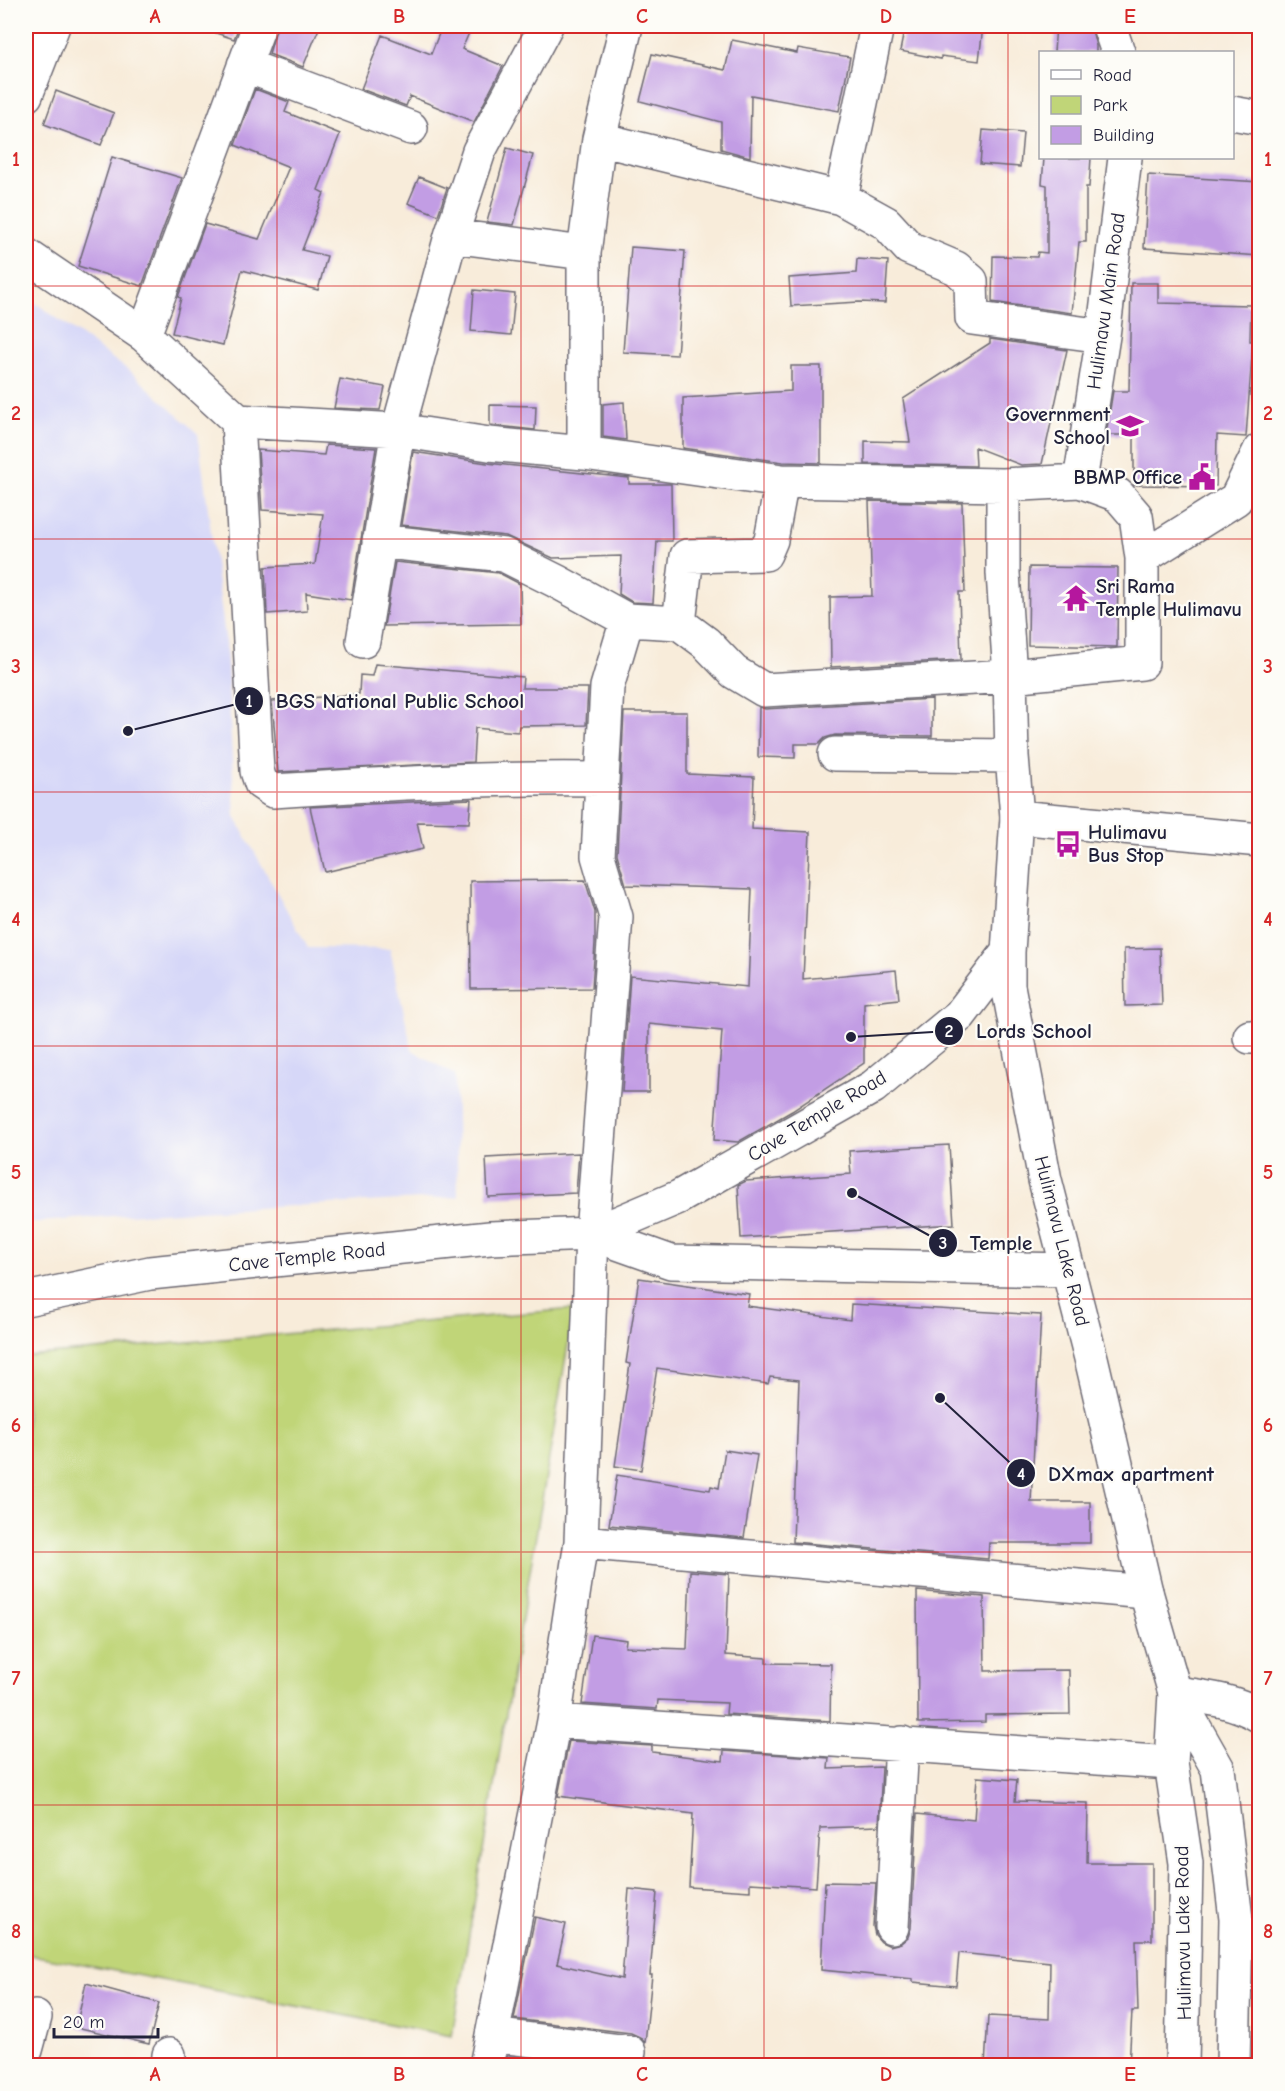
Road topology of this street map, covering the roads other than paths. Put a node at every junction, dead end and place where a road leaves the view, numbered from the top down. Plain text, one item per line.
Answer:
1 (53, 26) edge
2 (259, 26) edge
3 (546, 26) edge
4 (626, 26) edge
5 (877, 26) edge
6 (1109, 26) edge
7 (1118, 51) edge
8 (244, 65) junction
9 (26, 94) edge
10 (1234, 113) edge
11 (1260, 118) edge
12 (411, 128) dead end
13 (598, 138) junction
14 (1125, 159) edge
15 (841, 198) junction
16 (451, 236) junction
17 (584, 253) junction
18 (26, 255) edge
19 (144, 334) junction
20 (1103, 336) junction
21 (238, 421) junction
22 (398, 430) junction
23 (584, 453) junction
24 (1259, 453) edge
25 (1080, 480) junction
26 (782, 481) junction
27 (1003, 485) junction
28 (379, 541) junction
29 (1142, 558) junction
30 (627, 620) junction
31 (679, 623) junction
32 (363, 641) dead end
33 (1010, 676) junction
34 (835, 754) dead end
35 (1012, 756) junction
36 (602, 779) junction
37 (1017, 817) junction
38 (1260, 840) edge
39 (1008, 952) junction
40 (592, 1234) junction
41 (1068, 1270) junction
42 (26, 1299) edge
43 (581, 1542) junction
44 (1146, 1592) junction
45 (1175, 1693) junction
46 (1260, 1716) edge
47 (554, 1721) junction
48 (902, 1743) junction
49 (1171, 1763) junction
50 (892, 1927) dead end
51 (35, 2018) dead end
52 (26, 2050) edge
53 (489, 2050) edge
54 (629, 2052) dead end
55 (1182, 2066) edge
56 (1233, 2066) edge

1 - 9 street
2 - 8 street
3 - 16 street
4 - 13 street
5 - 15 street
6 - 7 street
8 - 12 street
8 - 19 street
10 - 11 street
13 - 15 street
13 - 17 street
14 - 20 street, Hulimavu Main Road
15 - 20 street
16 - 17 street
16 - 22 street
17 - 23 street
18 - 19 street
19 - 21 street
20 - 25 street, Hulimavu Main Road
21 - 22 street
21 - 36 street
22 - 23 street
22 - 28 street
23 - 26 street
24 - 29 street
25 - 27 street
25 - 29 street
26 - 27 street
26 - 31 street
27 - 33 street
28 - 30 street
28 - 32 street
29 - 33 street
30 - 31 street
30 - 36 street
31 - 33 street
33 - 35 street
34 - 35 street
35 - 37 street
36 - 40 street
37 - 38 street
37 - 39 street, Hulimavu Lake Road
39 - 40 street, Cave Temple Road
39 - 41 street, Hulimavu Lake Road
40 - 41 street, Cave Temple Road
40 - 42 street, Cave Temple Road
40 - 43 street
41 - 44 street, Hulimavu Lake Road
43 - 44 street
43 - 47 street
44 - 45 street, Hulimavu Lake Road
45 - 46 street
45 - 49 street, Hulimavu Lake Road
45 - 56 street, Hulimavu Lake Road
47 - 48 street
47 - 53 street
48 - 49 street
48 - 50 street
49 - 55 street, Hulimavu Lake Road
51 - 52 street
53 - 54 street

